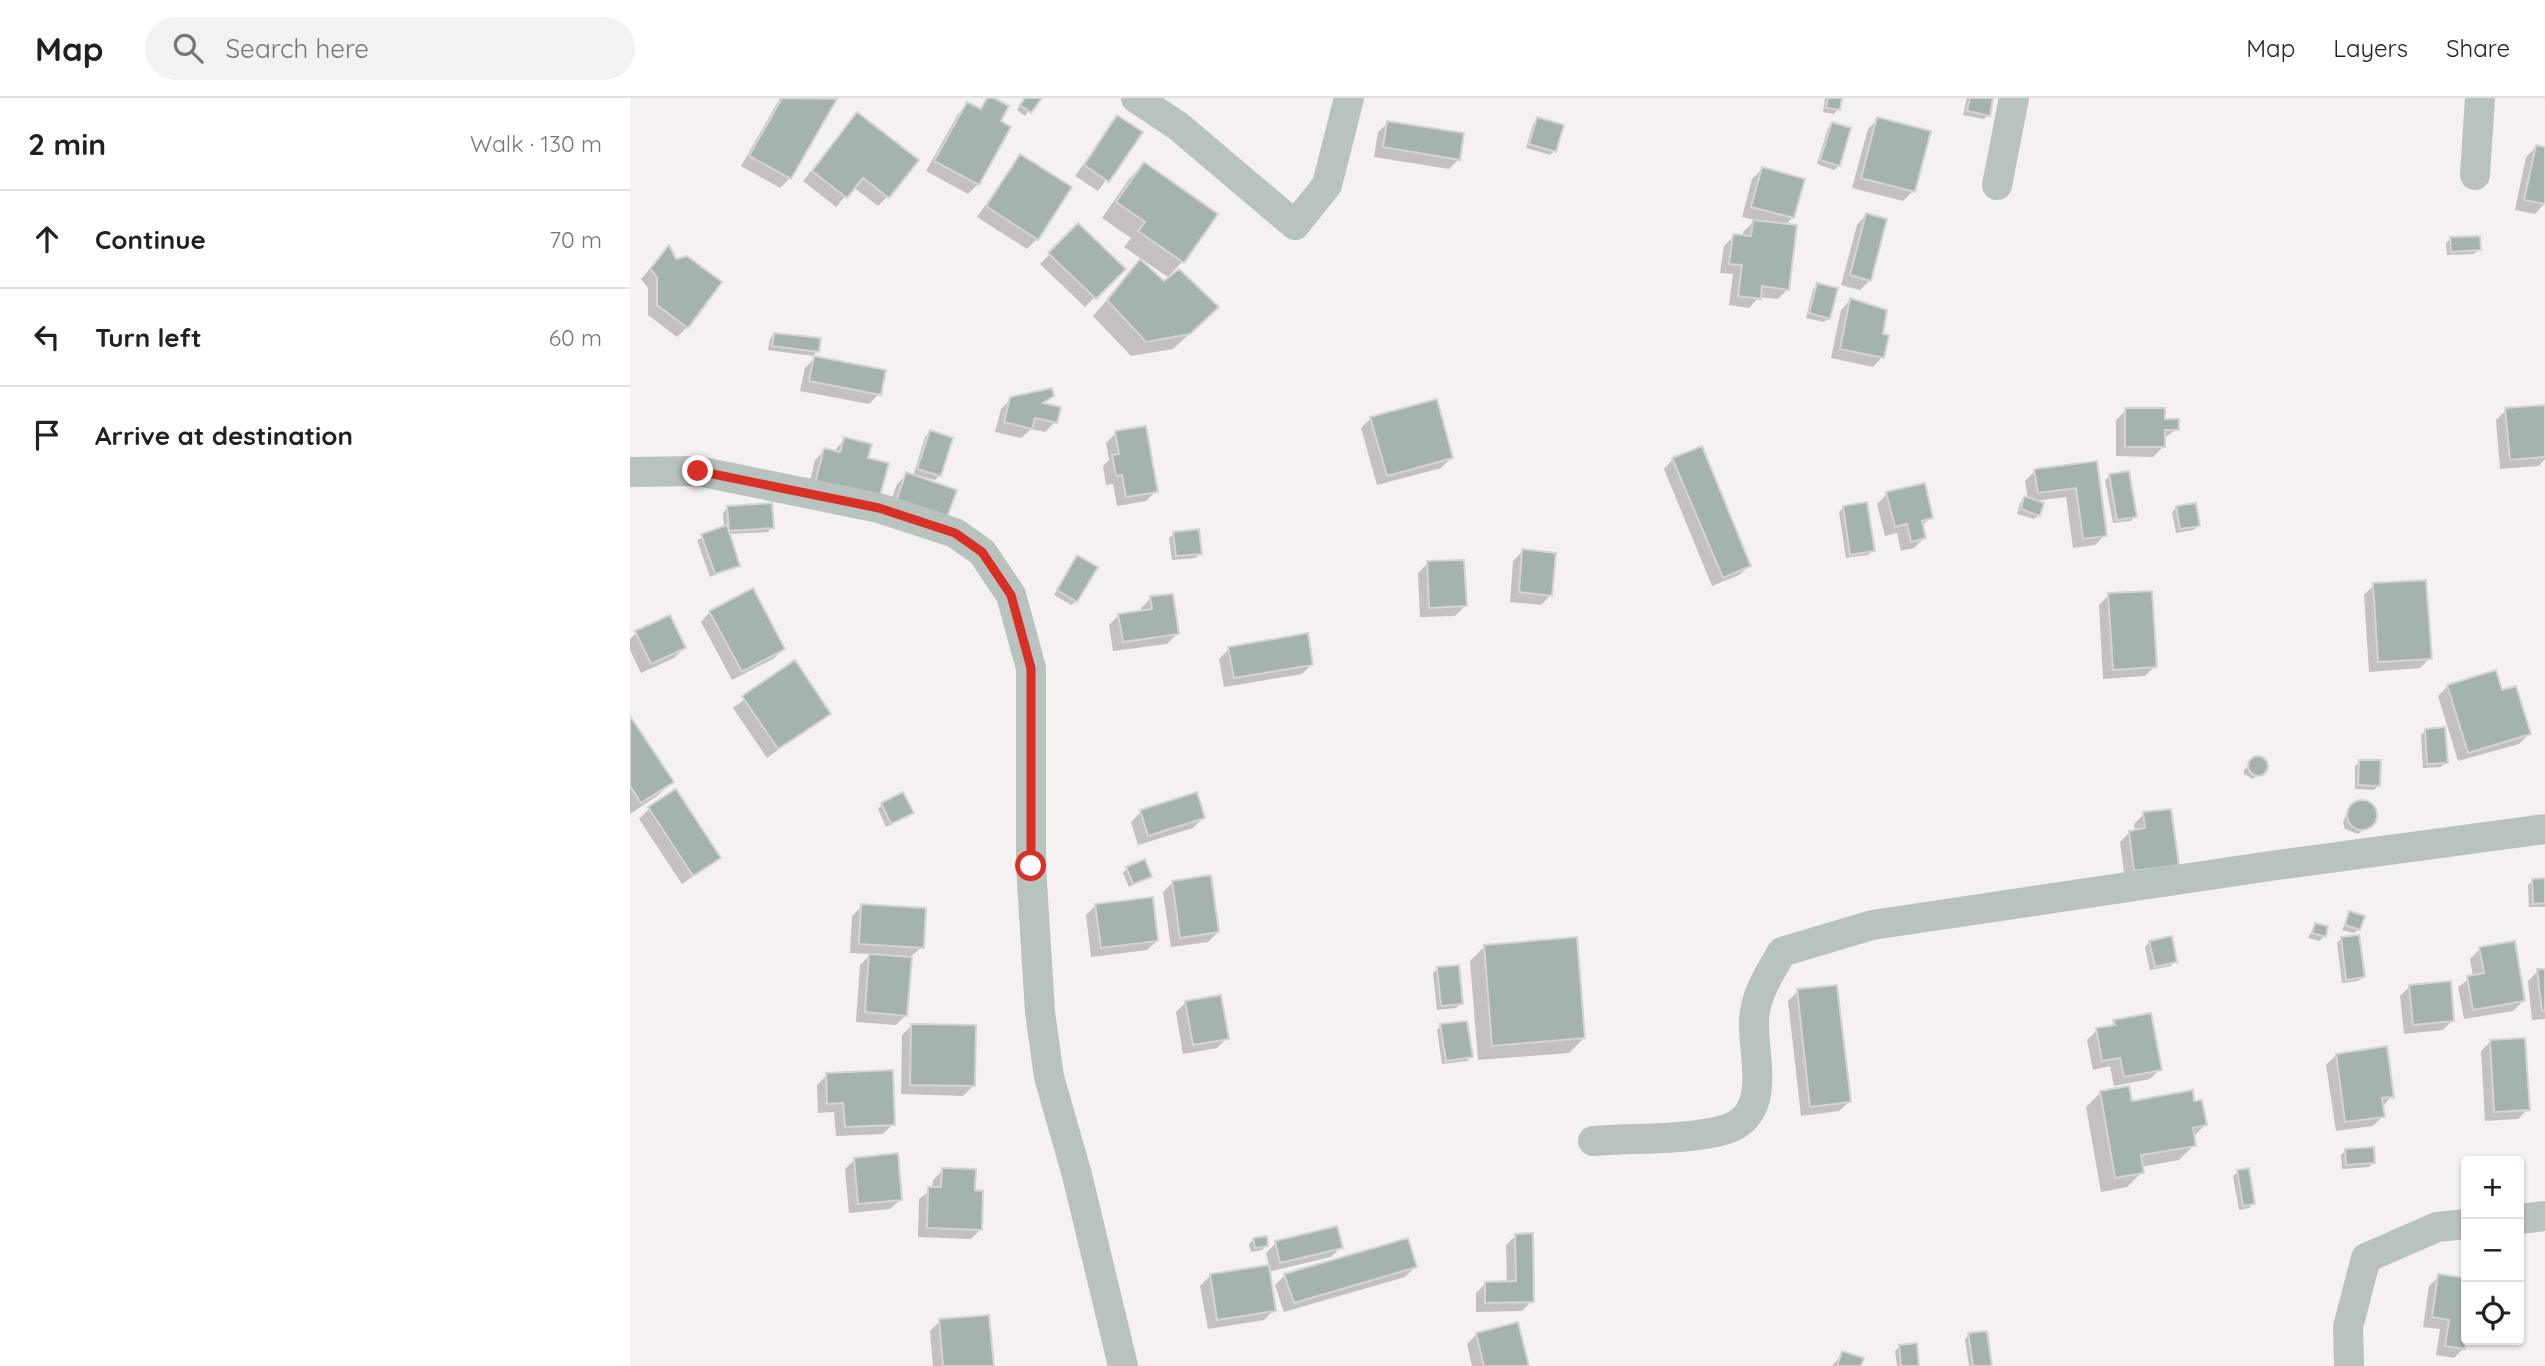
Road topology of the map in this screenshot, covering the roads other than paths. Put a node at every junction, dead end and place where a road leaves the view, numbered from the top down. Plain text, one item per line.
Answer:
1 (1136, 98) edge
2 (1349, 98) edge
3 (2014, 98) edge
4 (2480, 98) edge
5 (2475, 175) dead end
6 (1997, 185) dead end
7 (630, 472) edge
8 (2545, 830) edge
9 (1593, 1141) dead end
10 (2545, 1216) edge
11 (2524, 1218) edge
12 (2461, 1225) edge
13 (1123, 1366) edge
14 (2349, 1366) edge

1 - 2 street
3 - 6 street
4 - 5 street
7 - 13 street
8 - 9 street
10 - 11 street
12 - 14 street

